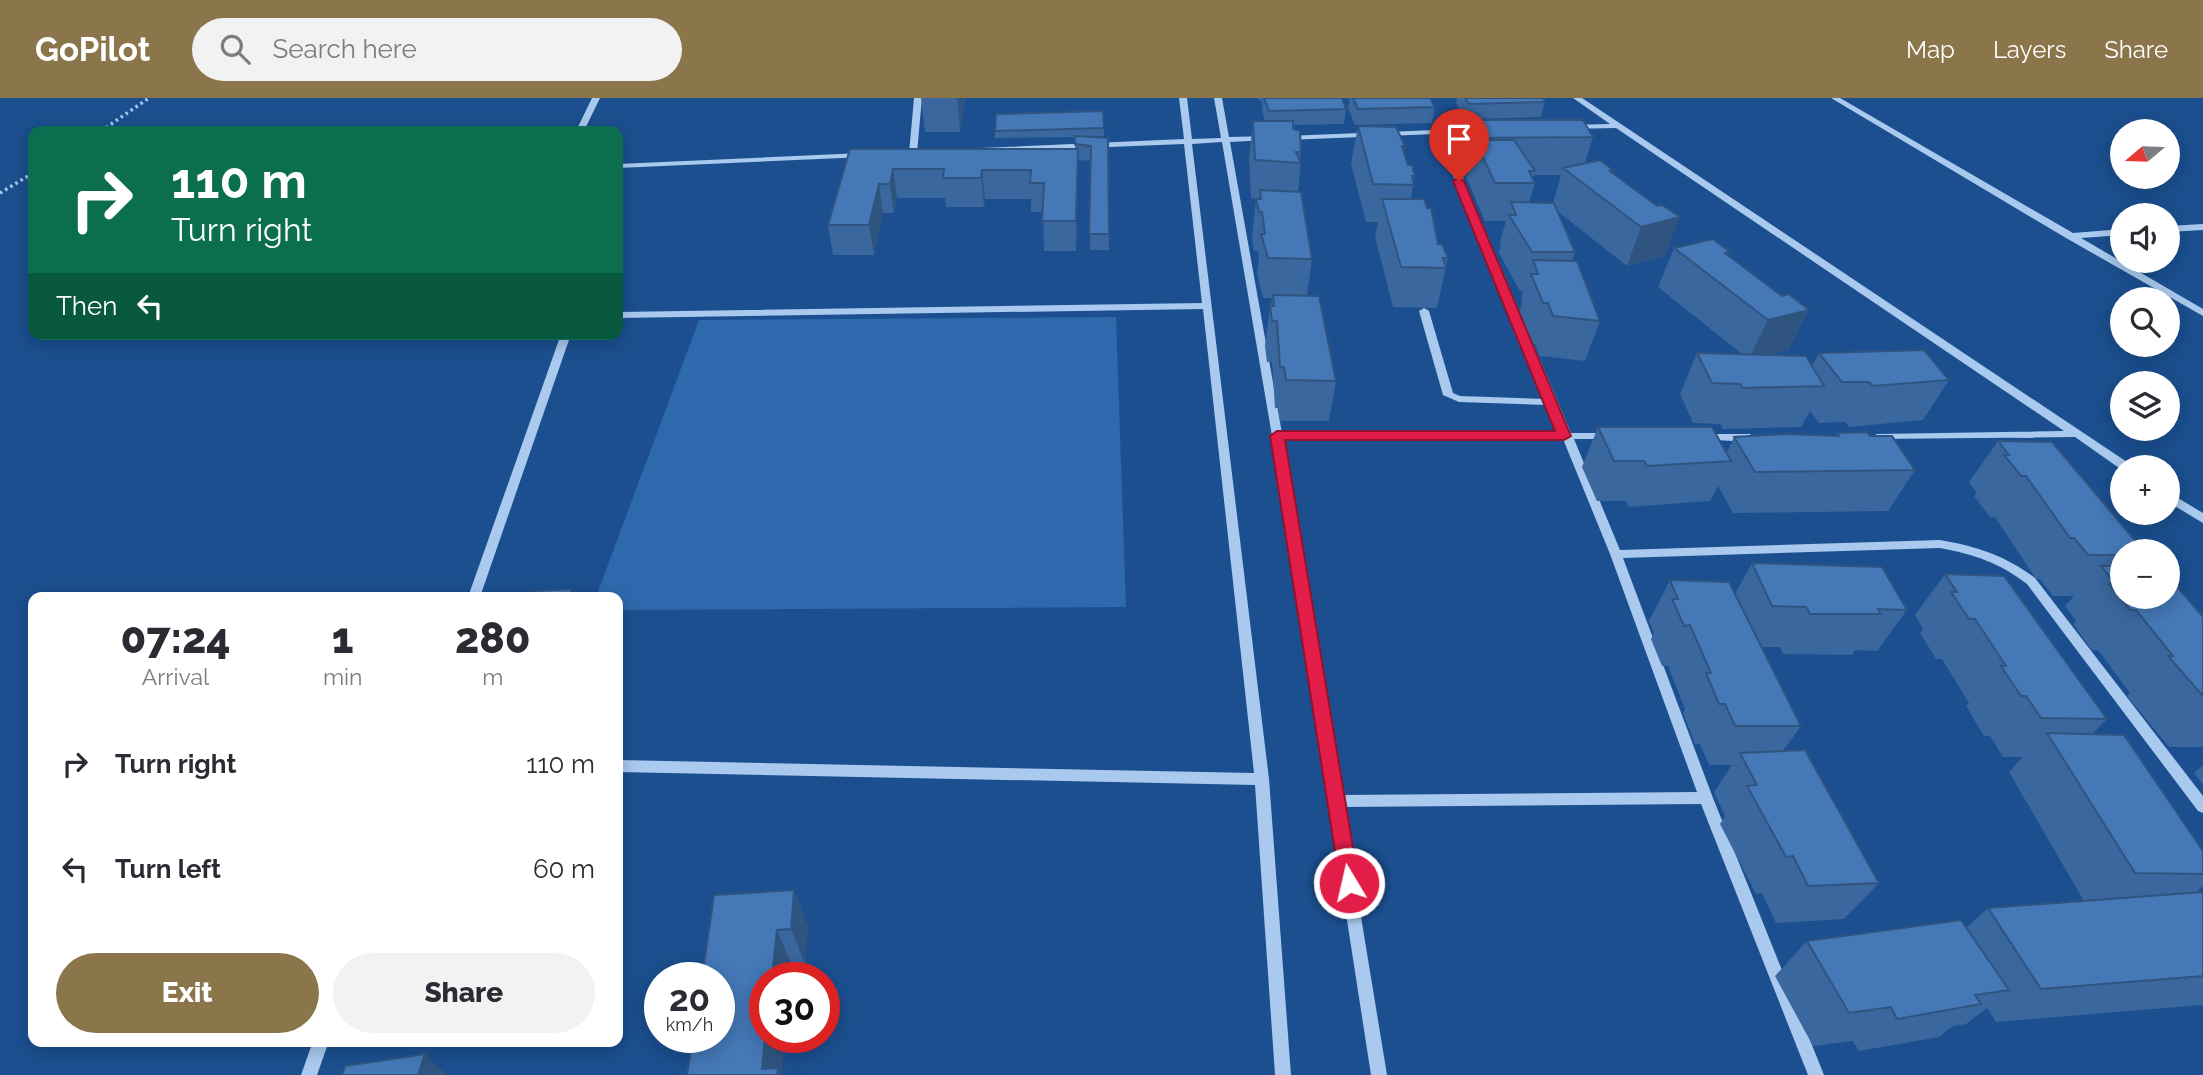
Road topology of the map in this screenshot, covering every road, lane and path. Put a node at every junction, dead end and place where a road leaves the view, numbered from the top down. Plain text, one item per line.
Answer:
1 (149, 98) edge
2 (596, 98) edge
3 (918, 98) edge
4 (1183, 98) edge
5 (1218, 98) edge
6 (1577, 98) edge
7 (1835, 98) edge
8 (109, 126) edge
9 (582, 126) edge
10 (1616, 126) junction
11 (1561, 128) edge
12 (1493, 130) edge
13 (1439, 131) junction
14 (1226, 140) junction
15 (1189, 141) junction
16 (968, 150) edge
17 (927, 152) edge
18 (900, 153) edge
19 (913, 153) junction
20 (874, 154) edge
21 (623, 166) edge
22 (28, 176) edge
23 (0, 193) edge
24 (2203, 227) edge
25 (2180, 228) edge
26 (2110, 233) edge
27 (2069, 236) junction
28 (1208, 306) junction
29 (1424, 311) dead end
30 (2203, 313) edge
31 (623, 315) edge
32 (564, 340) edge
33 (1550, 402) junction
34 (2076, 434) junction
35 (1277, 436) junction
36 (1564, 436) junction
37 (1619, 436) edge
38 (1688, 437) edge
39 (1756, 438) edge
40 (1867, 438) edge
41 (2110, 456) edge
42 (2180, 504) edge
43 (2203, 519) edge
44 (1616, 554) junction
45 (476, 592) edge
46 (623, 766) edge
47 (1262, 779) junction
48 (1706, 798) junction
49 (1337, 801) junction
50 (2203, 807) edge
51 (319, 1047) edge
52 (309, 1075) edge
53 (1283, 1075) edge
54 (1379, 1075) edge
55 (1816, 1075) edge

1 - 8 path
2 - 9 street
3 - 19 street
4 - 15 street
5 - 14 street
6 - 10 street
7 - 27 street
10 - 11 street
10 - 34 street
12 - 13 street
13 - 14 street
13 - 33 street
14 - 15 street
14 - 35 street
15 - 16 street
15 - 28 street
17 - 19 street
18 - 19 street
20 - 21 street
22 - 23 path
24 - 25 street
26 - 27 street
27 - 30 street
28 - 31 street
28 - 47 street
29 - 33 street
32 - 45 street
33 - 36 street
34 - 40 street
34 - 41 street
35 - 36 street
35 - 49 street
36 - 37 street
36 - 44 street
38 - 39 street
42 - 43 street
44 - 48 street
44 - 50 street
46 - 47 street
47 - 53 street
48 - 49 street
48 - 55 street
49 - 54 street
51 - 52 street

